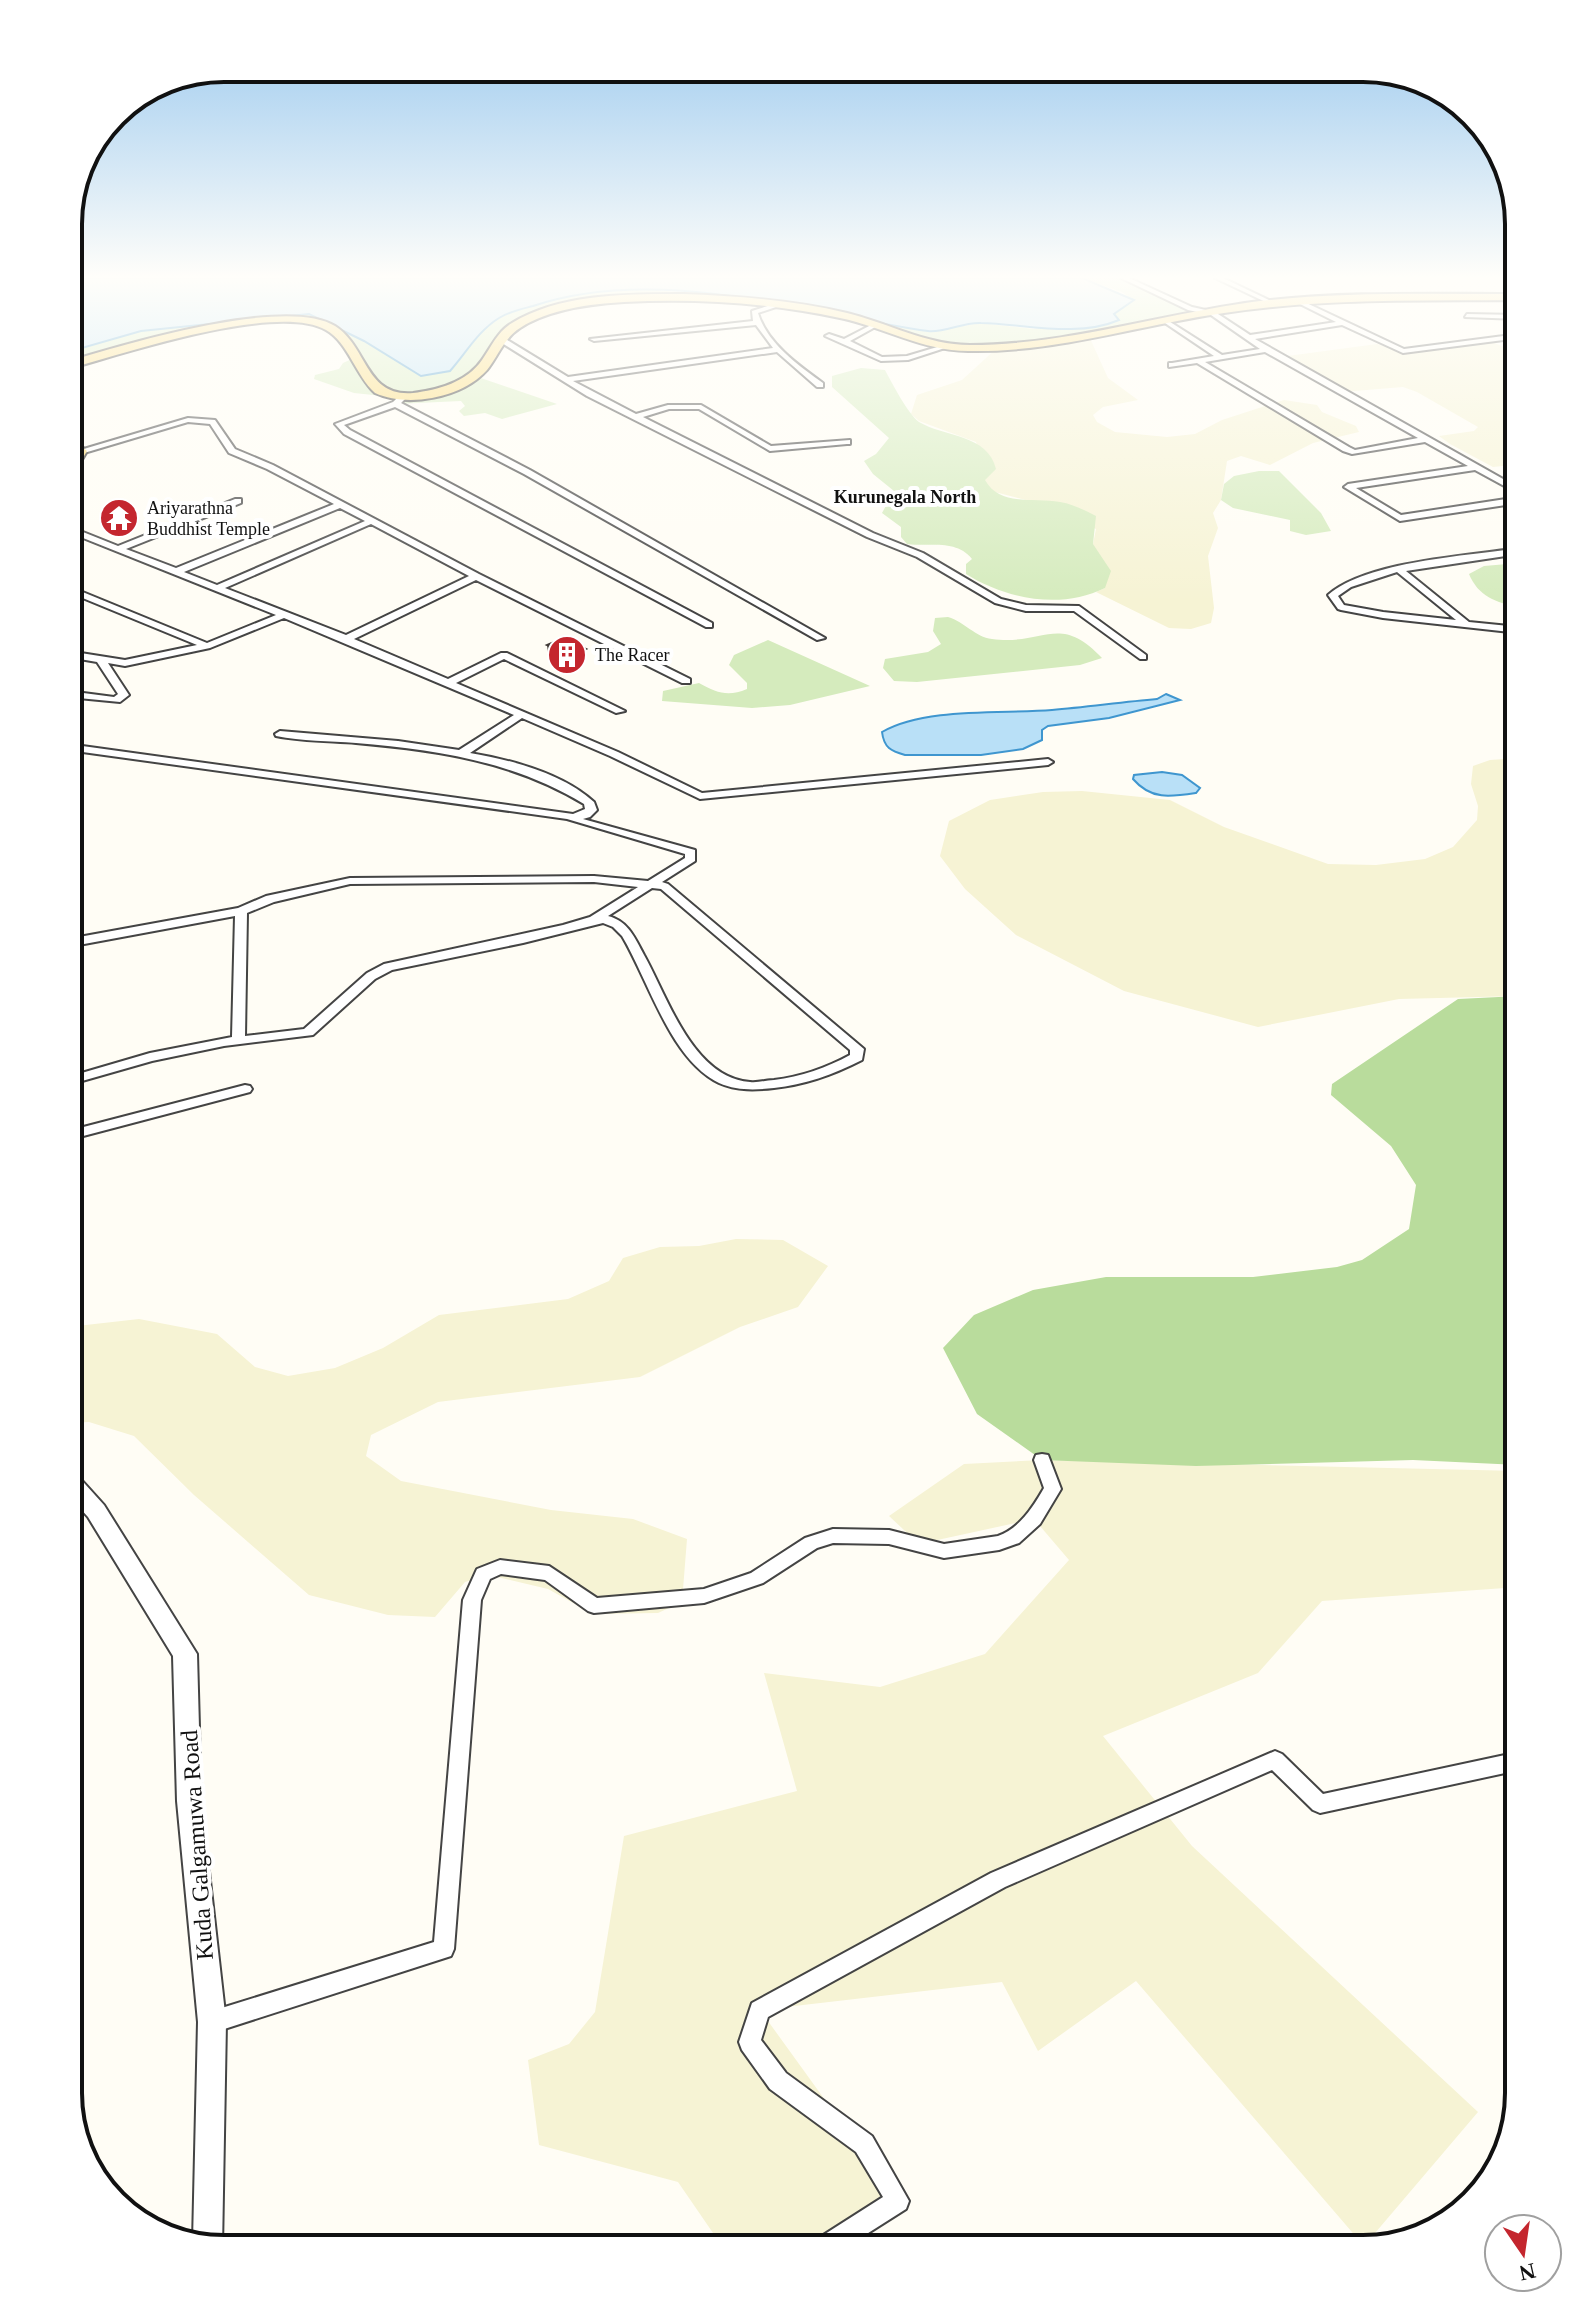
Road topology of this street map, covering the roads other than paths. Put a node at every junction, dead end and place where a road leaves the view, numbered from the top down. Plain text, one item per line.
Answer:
1 (373, 386) edge
2 (453, 386) edge
3 (580, 386) edge
4 (1240, 386) edge
5 (1331, 386) edge
6 (399, 400) junction
7 (636, 417) junction
8 (1427, 439) junction
9 (847, 442) dead end
10 (82, 451) edge
11 (1476, 467) junction
12 (1505, 483) edge
13 (238, 501) dead end
14 (1505, 502) edge
15 (339, 505) junction
16 (371, 521) junction
17 (82, 535) edge
18 (118, 549) junction
19 (1505, 553) edge
20 (1400, 570) junction
21 (177, 571) junction
22 (476, 576) junction
23 (220, 587) junction
24 (82, 595) edge
25 (283, 615) junction
26 (1467, 624) junction
27 (709, 625) dead end
28 (1505, 628) edge
29 (820, 638) dead end
30 (346, 639) junction
31 (207, 646) junction
32 (82, 657) edge
33 (1143, 657) dead end
34 (102, 662) junction
35 (686, 681) dead end
36 (448, 683) junction
37 (82, 696) edge
38 (620, 711) dead end
39 (520, 715) junction
40 (280, 734) dead end
41 (82, 749) edge
42 (461, 754) junction
43 (1048, 762) dead end
44 (559, 815) junction
45 (653, 883) junction
46 (241, 911) junction
47 (595, 919) junction
48 (82, 940) edge
49 (238, 1040) junction
50 (82, 1077) edge
51 (245, 1089) dead end
52 (82, 1132) edge
53 (1042, 1460) dead end
54 (82, 1496) edge
55 (1505, 1764) edge
56 (212, 2022) junction
57 (208, 2234) edge
58 (844, 2235) edge

1 - 6 main road
2 - 6 main road
3 - 7 street
4 - 8 street
5 - 8 street
6 - 27 street
6 - 29 street
7 - 9 street
7 - 33 street
8 - 11 street
10 - 15 street
11 - 12 street
11 - 14 street
13 - 18 street
15 - 16 street
15 - 21 street
16 - 22 street
16 - 23 street
17 - 18 street
18 - 21 street
19 - 20 street
20 - 26 street
20 - 26 street
21 - 23 street
22 - 30 street
22 - 35 street
23 - 25 street
24 - 31 street
25 - 30 street
25 - 31 street
26 - 28 street
30 - 36 street
31 - 34 street
32 - 34 street
34 - 37 street
36 - 38 street
36 - 39 street
39 - 42 street
39 - 43 street
40 - 42 street
41 - 44 street
42 - 44 street
44 - 45 street
45 - 46 street
45 - 47 street
45 - 47 street
46 - 48 street
46 - 49 street
47 - 49 street
49 - 50 street
51 - 52 street
53 - 56 street
54 - 56 street, Kuda Galgamuwa Road
55 - 58 street
56 - 57 street, Kuda Galgamuwa Road

